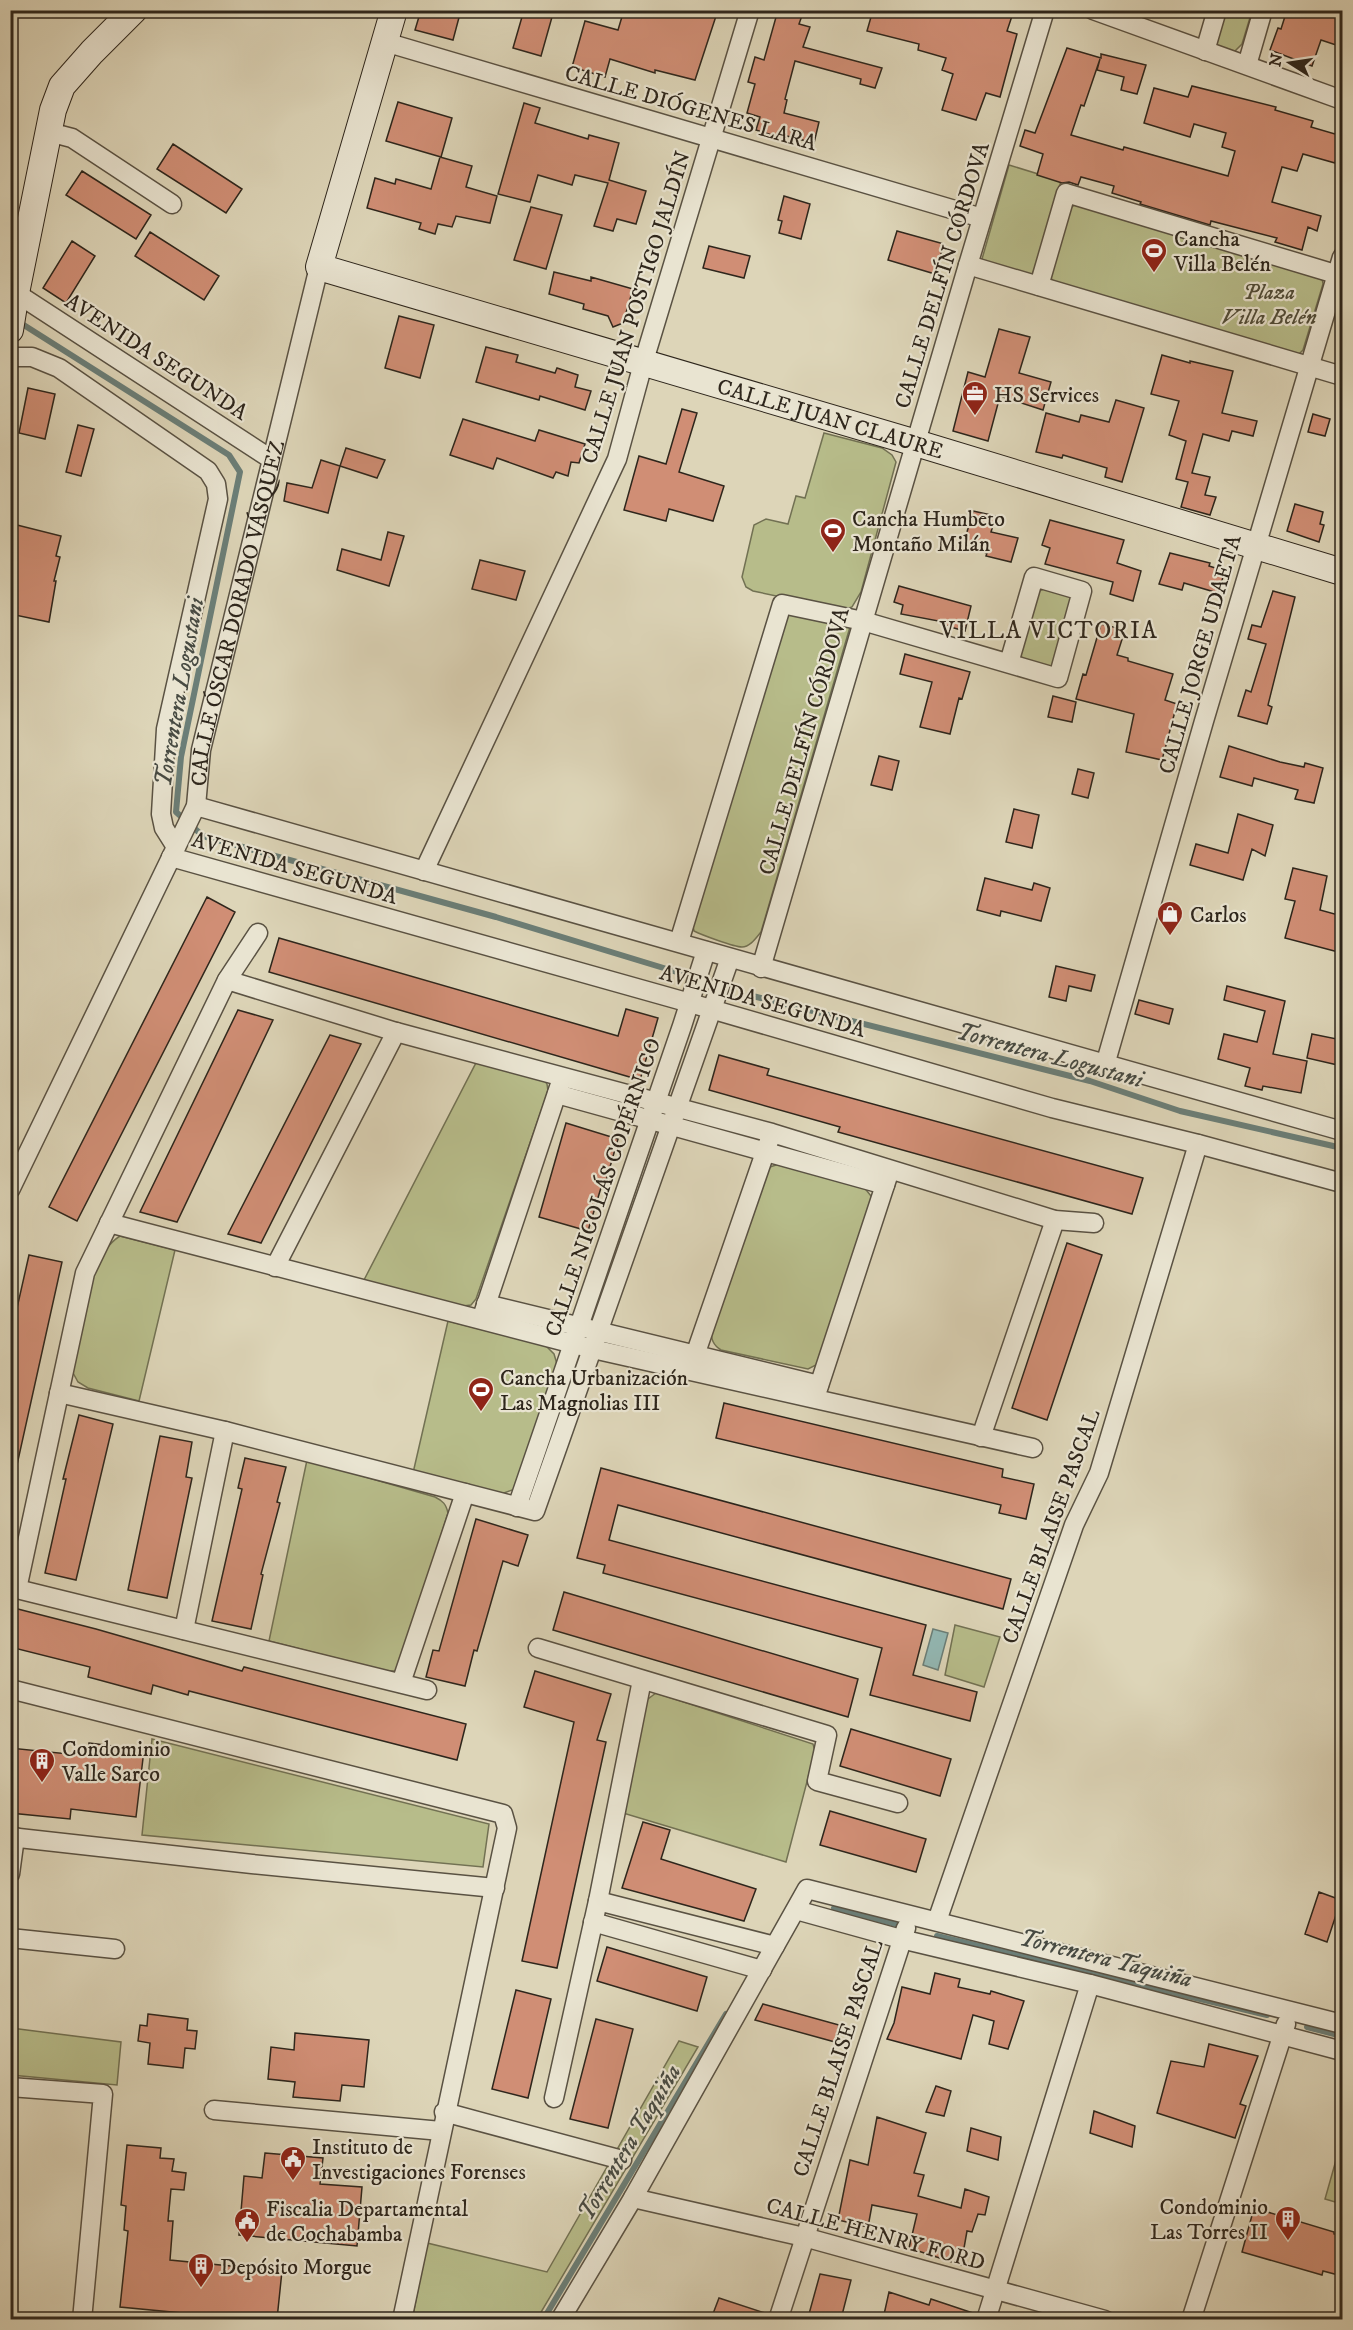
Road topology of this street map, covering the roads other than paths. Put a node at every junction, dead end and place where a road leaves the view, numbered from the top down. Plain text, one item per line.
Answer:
1 (134, 10) edge
2 (394, 10) edge
3 (750, 10) edge
4 (1046, 10) edge
5 (1093, 10) edge
6 (1217, 10) edge
7 (1263, 10) edge
8 (386, 42) junction
9 (1205, 51) junction
10 (1247, 65) junction
11 (1342, 100) edge
12 (49, 132) junction
13 (711, 138) junction
14 (172, 204) dead end
15 (982, 218) junction
16 (968, 266) junction
17 (319, 267) junction
18 (1341, 269) edge
19 (1039, 286) junction
20 (13, 310) edge
21 (10, 357) edge
22 (644, 363) junction
23 (1309, 366) junction
24 (1342, 376) edge
25 (916, 443) junction
26 (271, 459) junction
27 (1256, 546) junction
28 (1342, 572) edge
29 (863, 621) junction
30 (1009, 663) junction
31 (183, 832) junction
32 (424, 871) junction
33 (258, 933) dead end
34 (680, 942) junction
35 (706, 951) junction
36 (730, 958) junction
37 (761, 968) junction
38 (227, 980) junction
39 (690, 1003) junction
40 (713, 1010) junction
41 (396, 1032) junction
42 (1105, 1065) junction
43 (563, 1076) junction
44 (557, 1094) junction
45 (656, 1102) junction
46 (678, 1107) junction
47 (650, 1119) junction
48 (672, 1125) junction
49 (1342, 1131) edge
50 (769, 1142) junction
51 (1198, 1144) junction
52 (887, 1177) junction
53 (1342, 1183) edge
54 (10, 1190) edge
55 (1055, 1220) junction
56 (109, 1223) junction
57 (1094, 1223) dead end
58 (276, 1267) junction
59 (486, 1304) junction
60 (481, 1322) junction
61 (579, 1327) junction
62 (599, 1332) junction
63 (573, 1345) junction
64 (593, 1349) junction
65 (692, 1363) junction
66 (58, 1392) junction
67 (817, 1392) junction
68 (225, 1431) junction
69 (981, 1437) junction
70 (1034, 1448) dead end
71 (465, 1493) junction
72 (526, 1509) junction
73 (14, 1589) edge
74 (184, 1630) junction
75 (538, 1648) dead end
76 (642, 1680) junction
77 (401, 1683) junction
78 (10, 1689) edge
79 (427, 1690) dead end
80 (898, 1803) dead end
81 (13, 1837) edge
82 (10, 1874) edge
83 (495, 1888) junction
84 (598, 1901) junction
85 (796, 1910) junction
86 (912, 1915) junction
87 (937, 1921) junction
88 (593, 1922) junction
89 (10, 1938) edge
90 (901, 1939) junction
91 (775, 1946) junction
92 (116, 1949) dead end
93 (762, 1970) junction
94 (1090, 1984) junction
95 (1289, 2011) junction
96 (1342, 2024) edge
97 (1283, 2035) junction
98 (1342, 2051) edge
99 (10, 2087) edge
100 (554, 2098) dead end
101 (214, 2110) dead end
102 (444, 2112) junction
103 (441, 2131) junction
104 (622, 2160) dead end
105 (633, 2198) junction
106 (804, 2237) junction
107 (996, 2290) junction
108 (82, 2319) edge
109 (402, 2319) edge
110 (560, 2319) edge
111 (778, 2319) edge
112 (986, 2319) edge
113 (1106, 2319) edge
114 (1191, 2319) edge

1 - 12 street
2 - 8 street, CALLE ÓSCAR DORADO VÁSQUEZ
3 - 13 street, CALLE JUAN POSTIGO JALDÍN
4 - 15 street, CALLE DELFÍN CÓRDOVA
5 - 9 street
6 - 9 street
7 - 10 street
8 - 13 street, CALLE DIÓGENES LARA
8 - 17 street, CALLE ÓSCAR DORADO VÁSQUEZ
9 - 10 street
10 - 11 street
12 - 14 street
12 - 20 street
13 - 15 street, CALLE DIÓGENES LARA
13 - 22 street, CALLE JUAN POSTIGO JALDÍN
15 - 16 street, CALLE DELFÍN CÓRDOVA
16 - 19 street
16 - 25 street, CALLE DELFÍN CÓRDOVA
17 - 22 street, CALLE JUAN CLAURE
17 - 26 street, CALLE ÓSCAR DORADO VÁSQUEZ
18 - 19 street
18 - 23 street, CALLE JORGE UDAETA
19 - 23 street
20 - 26 street, AVENIDA SEGUNDA
21 - 31 street, AVENIDA SEGUNDA
22 - 25 street, CALLE JUAN CLAURE
22 - 32 street, CALLE JUAN POSTIGO JALDÍN
23 - 24 street
23 - 27 street, CALLE JORGE UDAETA
25 - 27 street, CALLE JUAN CLAURE
25 - 29 street, CALLE DELFÍN CÓRDOVA
26 - 31 street, CALLE ÓSCAR DORADO VÁSQUEZ
27 - 28 street, CALLE JUAN CLAURE
27 - 42 street, CALLE JORGE UDAETA
29 - 30 street
29 - 34 street
29 - 37 street, CALLE DELFÍN CÓRDOVA
30 - 30 street
31 - 32 street, AVENIDA SEGUNDA
31 - 39 street, AVENIDA SEGUNDA
31 - 54 street, CALLE ÓSCAR DORADO VÁSQUEZ
32 - 34 street, AVENIDA SEGUNDA
33 - 38 street
34 - 35 street, AVENIDA SEGUNDA
35 - 36 street, AVENIDA SEGUNDA
35 - 39 street, CALLE NICOLÁS COPÉRNICO
36 - 37 street, AVENIDA SEGUNDA
36 - 40 street, CALLE NICOLÁS COPÉRNICO
37 - 42 street, AVENIDA SEGUNDA
38 - 41 street
38 - 56 street
39 - 40 street, AVENIDA SEGUNDA
39 - 45 street, CALLE NICOLÁS COPÉRNICO
40 - 46 street, CALLE NICOLÁS COPÉRNICO
40 - 51 street, AVENIDA SEGUNDA
41 - 43 street
41 - 58 street
42 - 49 street, AVENIDA SEGUNDA
43 - 44 street
43 - 45 street
44 - 47 street
44 - 59 street
45 - 46 street
45 - 47 street, CALLE NICOLÁS COPÉRNICO
46 - 48 street, CALLE NICOLÁS COPÉRNICO
46 - 50 street
47 - 48 street
47 - 61 street, CALLE NICOLÁS COPÉRNICO
48 - 50 street
48 - 62 street, CALLE NICOLÁS COPÉRNICO
50 - 52 street
50 - 65 street
51 - 53 street, AVENIDA SEGUNDA
51 - 87 street, CALLE BLAISE PASCAL
52 - 55 street
52 - 67 street
55 - 57 street
55 - 69 street
56 - 58 street
56 - 66 street
58 - 60 street
59 - 60 street
59 - 61 street
60 - 63 street
61 - 62 street
61 - 63 street, CALLE NICOLÁS COPÉRNICO
62 - 64 street, CALLE NICOLÁS COPÉRNICO
62 - 65 street
63 - 64 street
63 - 72 street, CALLE NICOLÁS COPÉRNICO
64 - 65 street
64 - 72 street, CALLE NICOLÁS COPÉRNICO
65 - 67 street
66 - 68 street
66 - 73 street
67 - 69 street
68 - 71 street
68 - 74 street
69 - 70 street
71 - 72 street
71 - 77 street
73 - 74 street
74 - 77 street
75 - 76 street
76 - 80 street
76 - 84 street
77 - 79 street
78 - 83 street
81 - 82 street
81 - 83 street
83 - 102 street
84 - 88 street
84 - 91 street
85 - 86 street
85 - 90 street
85 - 91 street
86 - 87 street
86 - 90 street, CALLE BLAISE PASCAL
87 - 95 street
88 - 93 street
88 - 100 street
89 - 92 street
90 - 94 street
90 - 106 street, CALLE BLAISE PASCAL
91 - 93 street
93 - 105 street
94 - 97 street
94 - 107 street
95 - 96 street
95 - 97 street
97 - 98 street
97 - 114 street
99 - 108 street
101 - 103 street
102 - 103 street
102 - 104 street
103 - 109 street
105 - 106 street, CALLE HENRY FORD
105 - 110 street
106 - 107 street, CALLE HENRY FORD
106 - 111 street, CALLE BLAISE PASCAL
107 - 112 street
107 - 113 street, CALLE HENRY FORD

